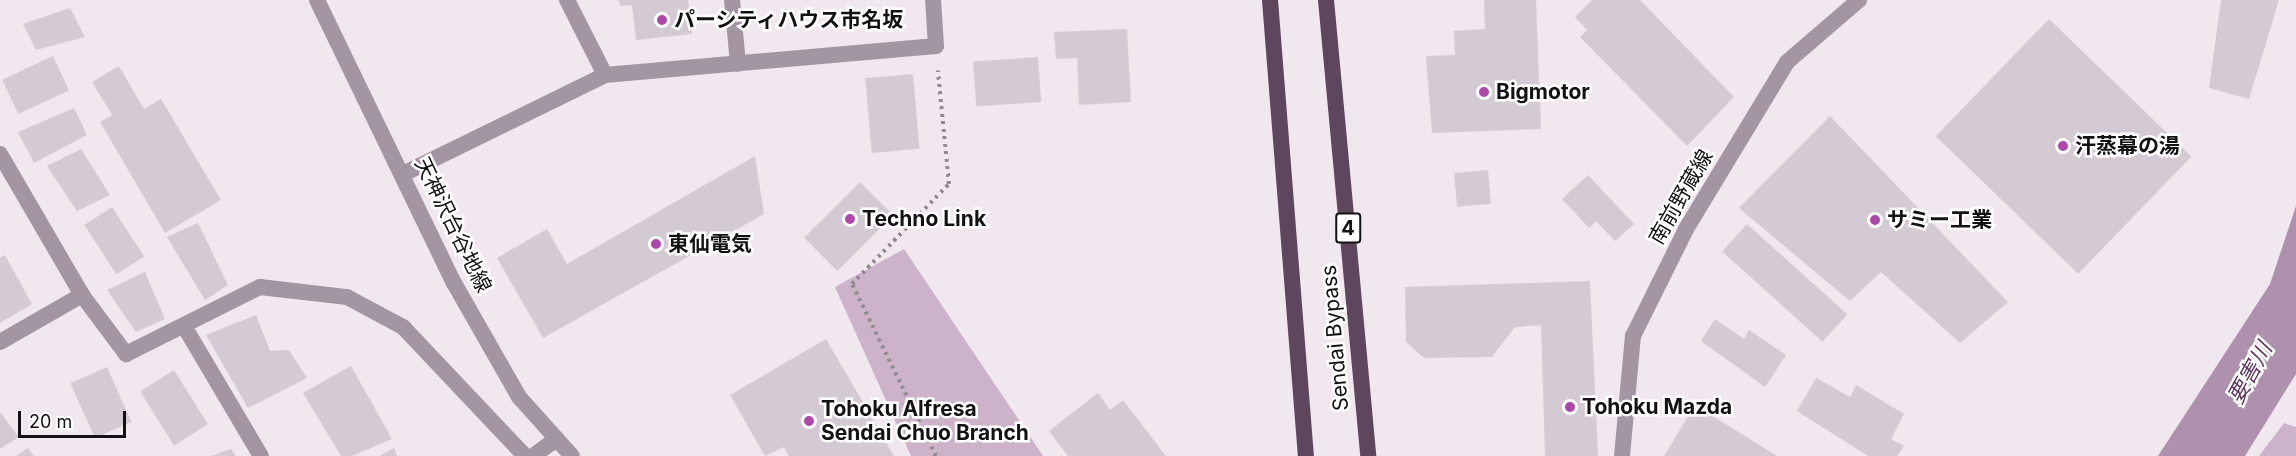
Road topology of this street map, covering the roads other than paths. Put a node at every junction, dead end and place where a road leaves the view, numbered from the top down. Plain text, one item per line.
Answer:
1 (317, 0) edge
2 (567, 0) edge
3 (732, 0) edge
4 (933, 0) edge
5 (1270, 0) edge
6 (1326, 0) edge
7 (1859, 0) edge
8 (738, 64) junction
9 (605, 75) junction
10 (0, 154) edge
11 (403, 174) junction
12 (82, 295) junction
13 (184, 326) junction
14 (0, 342) edge
15 (556, 439) junction
16 (261, 456) edge
17 (525, 456) edge
18 (533, 456) edge
19 (572, 456) edge
20 (1306, 456) edge
21 (1368, 456) edge
22 (1622, 456) edge

1 - 11 street, 天神沢台谷地線
2 - 9 street
3 - 8 street
4 - 8 street
5 - 20 highway, Sendai Bypass
6 - 21 highway, Sendai Bypass / 4
7 - 22 street, 南前野蔵線
8 - 9 street
9 - 11 street
10 - 12 street
11 - 15 street, 天神沢台谷地線
12 - 13 street
12 - 14 street
13 - 16 street
13 - 17 street
15 - 18 street
15 - 19 street, 天神沢台谷地線

